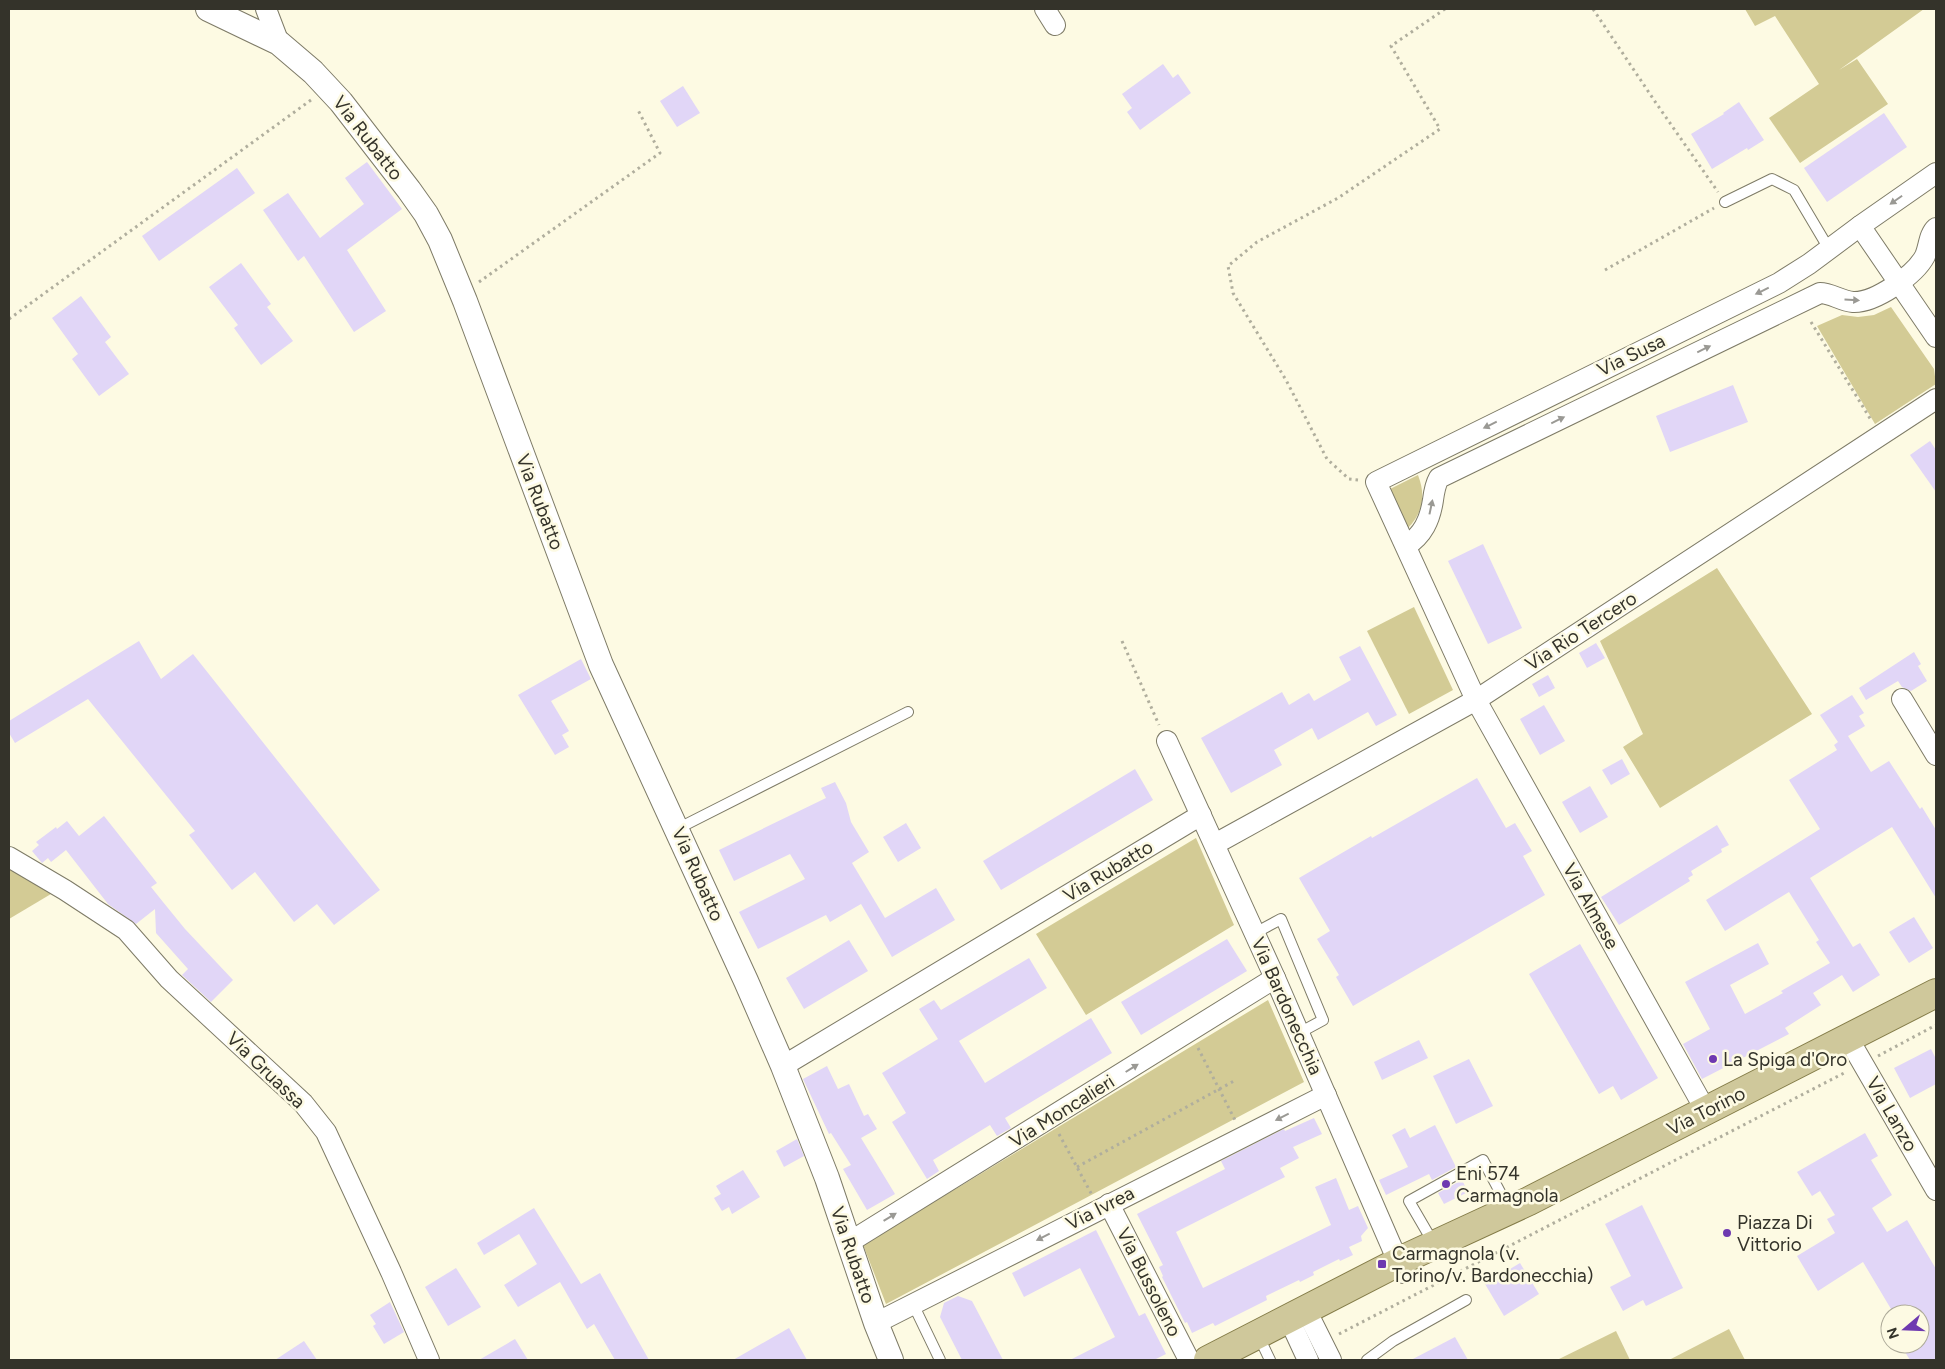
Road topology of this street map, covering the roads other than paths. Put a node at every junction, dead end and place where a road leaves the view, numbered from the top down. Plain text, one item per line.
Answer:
1 (208, 9) edge
2 (266, 9) edge
3 (279, 43) junction
4 (1936, 173) edge
5 (1725, 202) road end
6 (1860, 226) junction
7 (1936, 228) edge
8 (1829, 249) junction
9 (1899, 283) junction
10 (1936, 337) edge
11 (1936, 399) edge
12 (1406, 546) junction
13 (1902, 699) dead end
14 (1476, 700) junction
15 (908, 712) dead end
16 (1167, 741) road end
17 (1936, 755) edge
18 (1201, 816) junction
19 (677, 829) junction
20 (1215, 844) junction
21 (9, 857) edge
22 (1255, 933) junction
23 (1276, 978) junction
24 (1936, 993) edge
25 (1299, 1033) junction
26 (1848, 1038) junction
27 (783, 1066) junction
28 (1326, 1095) junction
29 (1706, 1111) junction
30 (1936, 1190) edge
31 (1104, 1206) junction
32 (1516, 1208) junction
33 (848, 1243) junction
34 (1436, 1249) junction
35 (1401, 1268) junction
36 (1466, 1300) dead end
37 (913, 1304) junction
38 (876, 1323) junction
39 (1309, 1330) edge
40 (1263, 1347) edge
41 (429, 1360) edge
42 (891, 1360) edge
43 (940, 1360) edge
44 (1190, 1360) edge
45 (1208, 1360) edge
46 (1233, 1360) edge
47 (1308, 1360) edge
48 (1367, 1360) edge

1 - 3 street, Via Rubatto
2 - 3 street
3 - 19 street, Via Rubatto
4 -> 6 street, Via Susa
5 - 8 lane
6 - 8 street, Via Susa
6 - 9 street
7 - 9 street, Via Susa
8 -> 12 street, Via Susa
9 - 10 street
12 -> 9 street, Via Susa
11 - 14 street, Via Rio Tercero
12 - 14 street
13 - 17 street
14 - 20 street, Via Rio Tercero
14 - 29 street, Via Almese
15 - 19 lane
16 - 18 street, Via Bardonecchia
18 - 20 street, Via Bardonecchia
18 - 27 street, Via Rubatto
19 - 27 street, Via Rubatto
20 - 22 street, Via Bardonecchia
21 - 41 street, Via Gruassa
22 - 23 street, Via Bardonecchia
22 - 25 lane
23 - 25 street, Via Bardonecchia
33 -> 23 street, Via Moncalieri
24 - 26 main road, Via Torino
25 - 28 street, Via Bardonecchia
26 - 29 main road, Via Torino
26 - 30 street, Via Lanzo
27 - 33 street, Via Rubatto
28 -> 31 street, Via Ivrea
28 - 35 street, Via Bardonecchia
29 - 32 main road, Via Torino
31 -> 37 street, Via Ivrea
31 - 44 street, Via Bussoleno
32 - 34 main road, Via Torino
32 - 34 lane
33 - 38 street, Via Rubatto
34 - 35 main road, Via Torino
35 - 39 main road, Via Torino
36 - 48 lane
37 - 38 street, Via Ivrea
37 - 43 lane
38 - 42 street, Via Rubatto
39 - 40 main road, Via Torino
39 - 47 street
40 - 45 main road
40 - 46 main road

